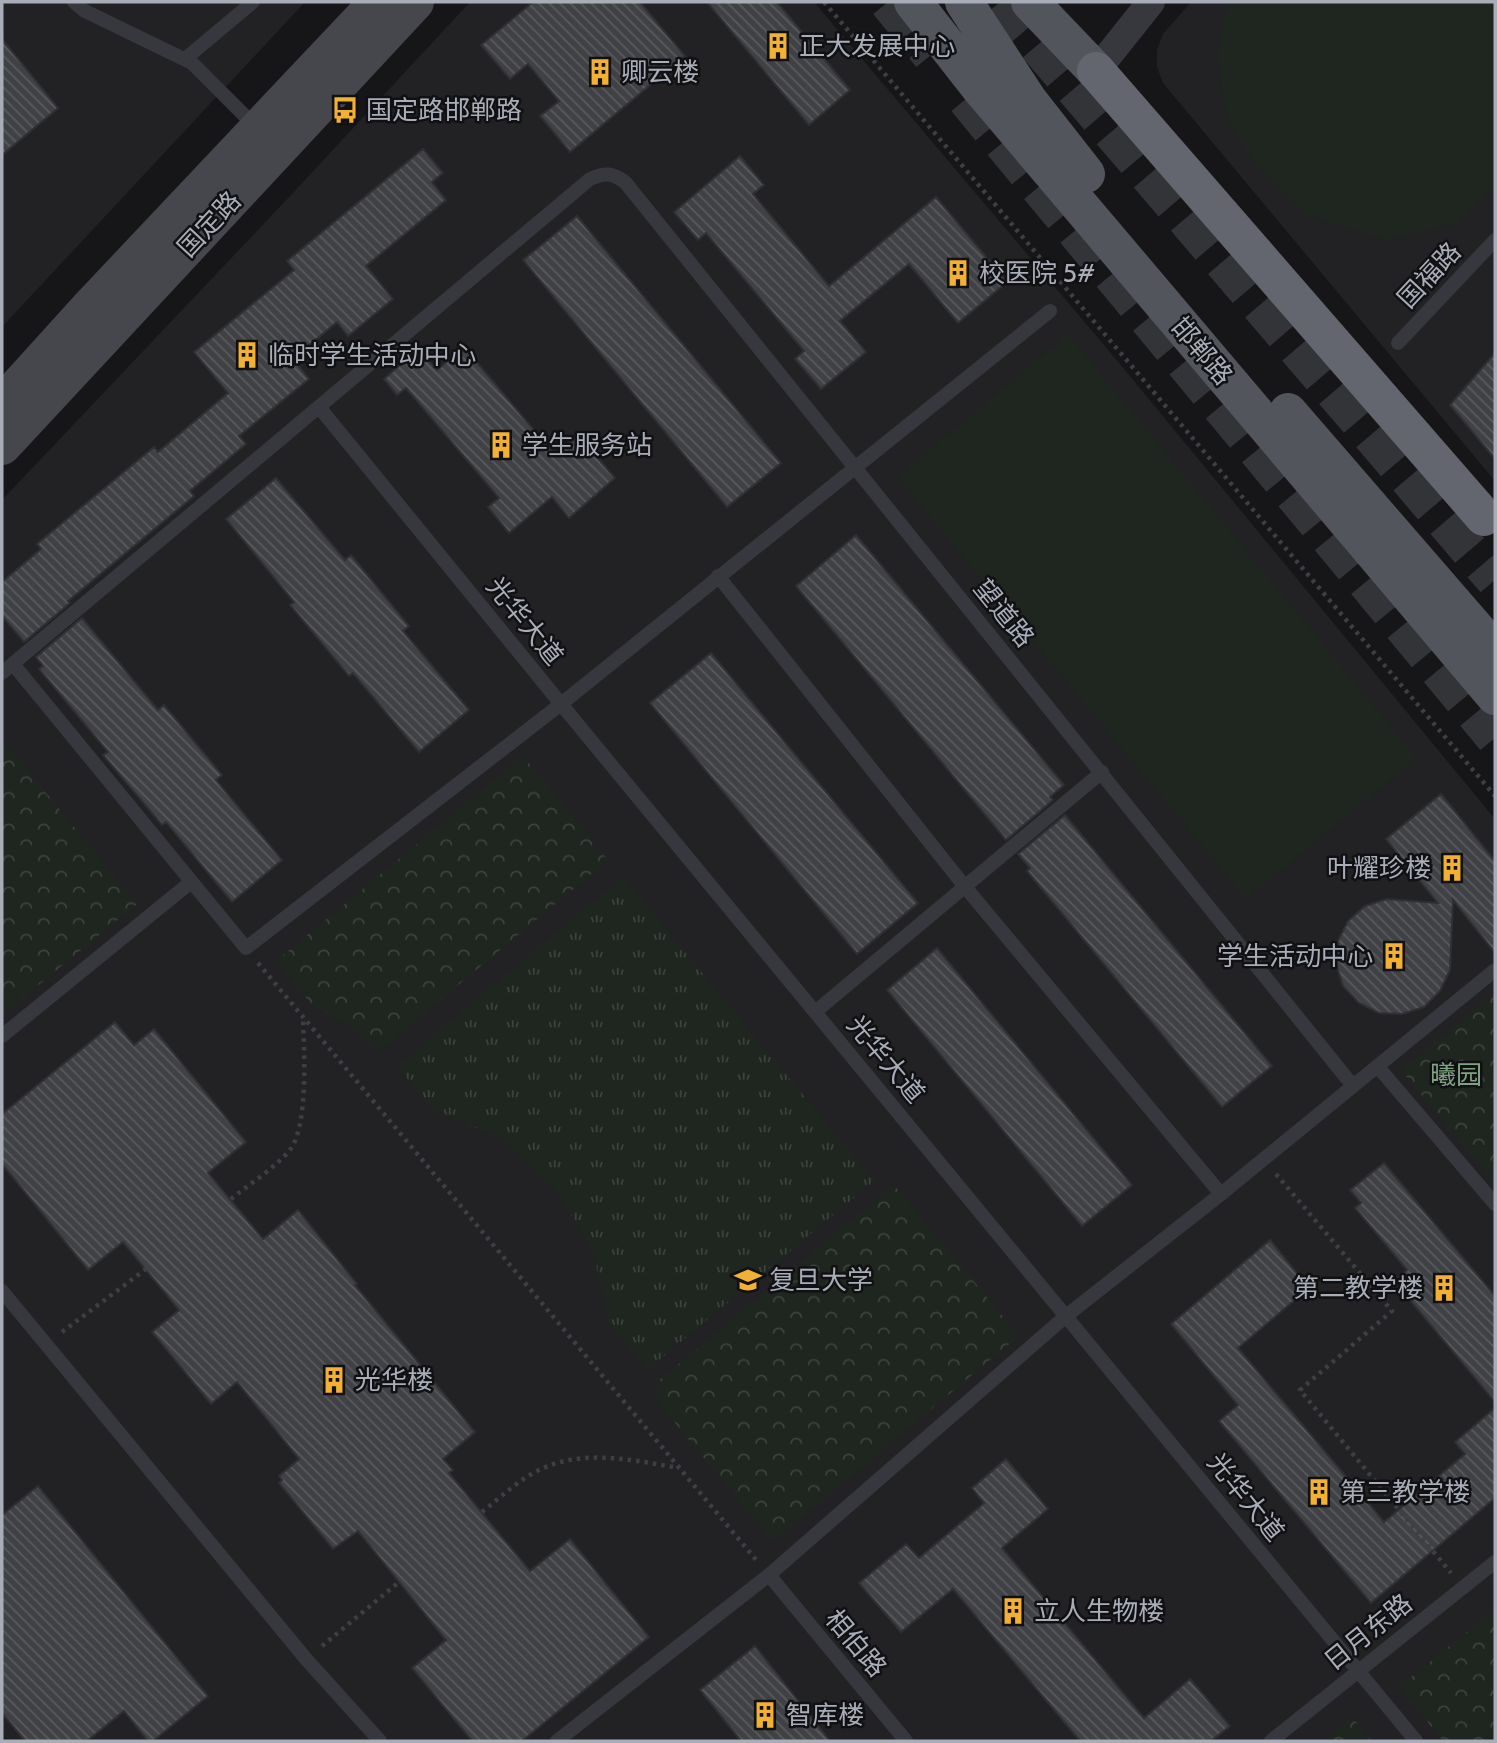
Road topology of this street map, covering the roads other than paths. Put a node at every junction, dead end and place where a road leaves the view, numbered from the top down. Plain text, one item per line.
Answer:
1 (74, 2) edge
2 (253, 2) edge
3 (378, 2) edge
4 (415, 2) edge
5 (913, 2) edge
6 (964, 2) edge
7 (1030, 2) edge
8 (1151, 2) edge
9 (185, 59) junction
10 (1096, 71) junction
11 (259, 130) junction
12 (1495, 240) edge
13 (1050, 311) dead end
14 (1398, 344) dead end
15 (2, 404) edge
16 (319, 407) junction
17 (2, 446) edge
18 (854, 468) junction
19 (1484, 517) dead end
20 (718, 576) junction
21 (1495, 651) edge
22 (7, 668) edge
23 (1495, 696) edge
24 (561, 704) junction
25 (1102, 772) junction
26 (191, 882) junction
27 (966, 888) junction
28 (1495, 970) edge
29 (815, 1012) junction
30 (2, 1036) edge
31 (1378, 1067) junction
32 (1353, 1086) junction
33 (1221, 1194) junction
34 (1495, 1204) edge
35 (2, 1291) edge
36 (1066, 1316) junction
37 (1495, 1562) edge
38 (769, 1575) junction
39 (1358, 1671) junction
40 (380, 1741) edge
41 (558, 1741) edge
42 (906, 1741) edge
43 (1271, 1741) edge
44 (1416, 1741) edge

1 - 9 lane
2 - 9 lane
3 - 11 street, 国定路
4 - 17 street, 国定路
5 - 23 main road, 邯郸路
6 - 21 main road, 邯郸路
7 - 10 main road
8 - 10 street
9 - 11 lane
10 - 19 highway
11 - 15 street, 国定路
12 - 14 lane, 国福路
13 - 18 lane
16 - 18 lane, 望道路
16 - 22 lane
16 - 24 lane, 光华大道
18 - 20 lane
18 - 25 lane, 望道路
20 - 24 lane
20 - 27 lane
22 - 26 lane
24 - 26 lane
24 - 29 lane, 光华大道
25 - 27 lane
25 - 32 lane, 望道路
26 - 30 lane
27 - 29 lane
27 - 33 lane
28 - 31 lane
29 - 36 lane, 光华大道
31 - 32 lane
31 - 34 lane
32 - 33 lane
33 - 36 lane
35 - 40 lane
36 - 38 lane
36 - 39 lane, 光华大道
37 - 39 lane, 日月东路
38 - 41 lane
38 - 42 lane, 相伯路
39 - 43 lane, 日月东路
39 - 44 lane, 光华大道

